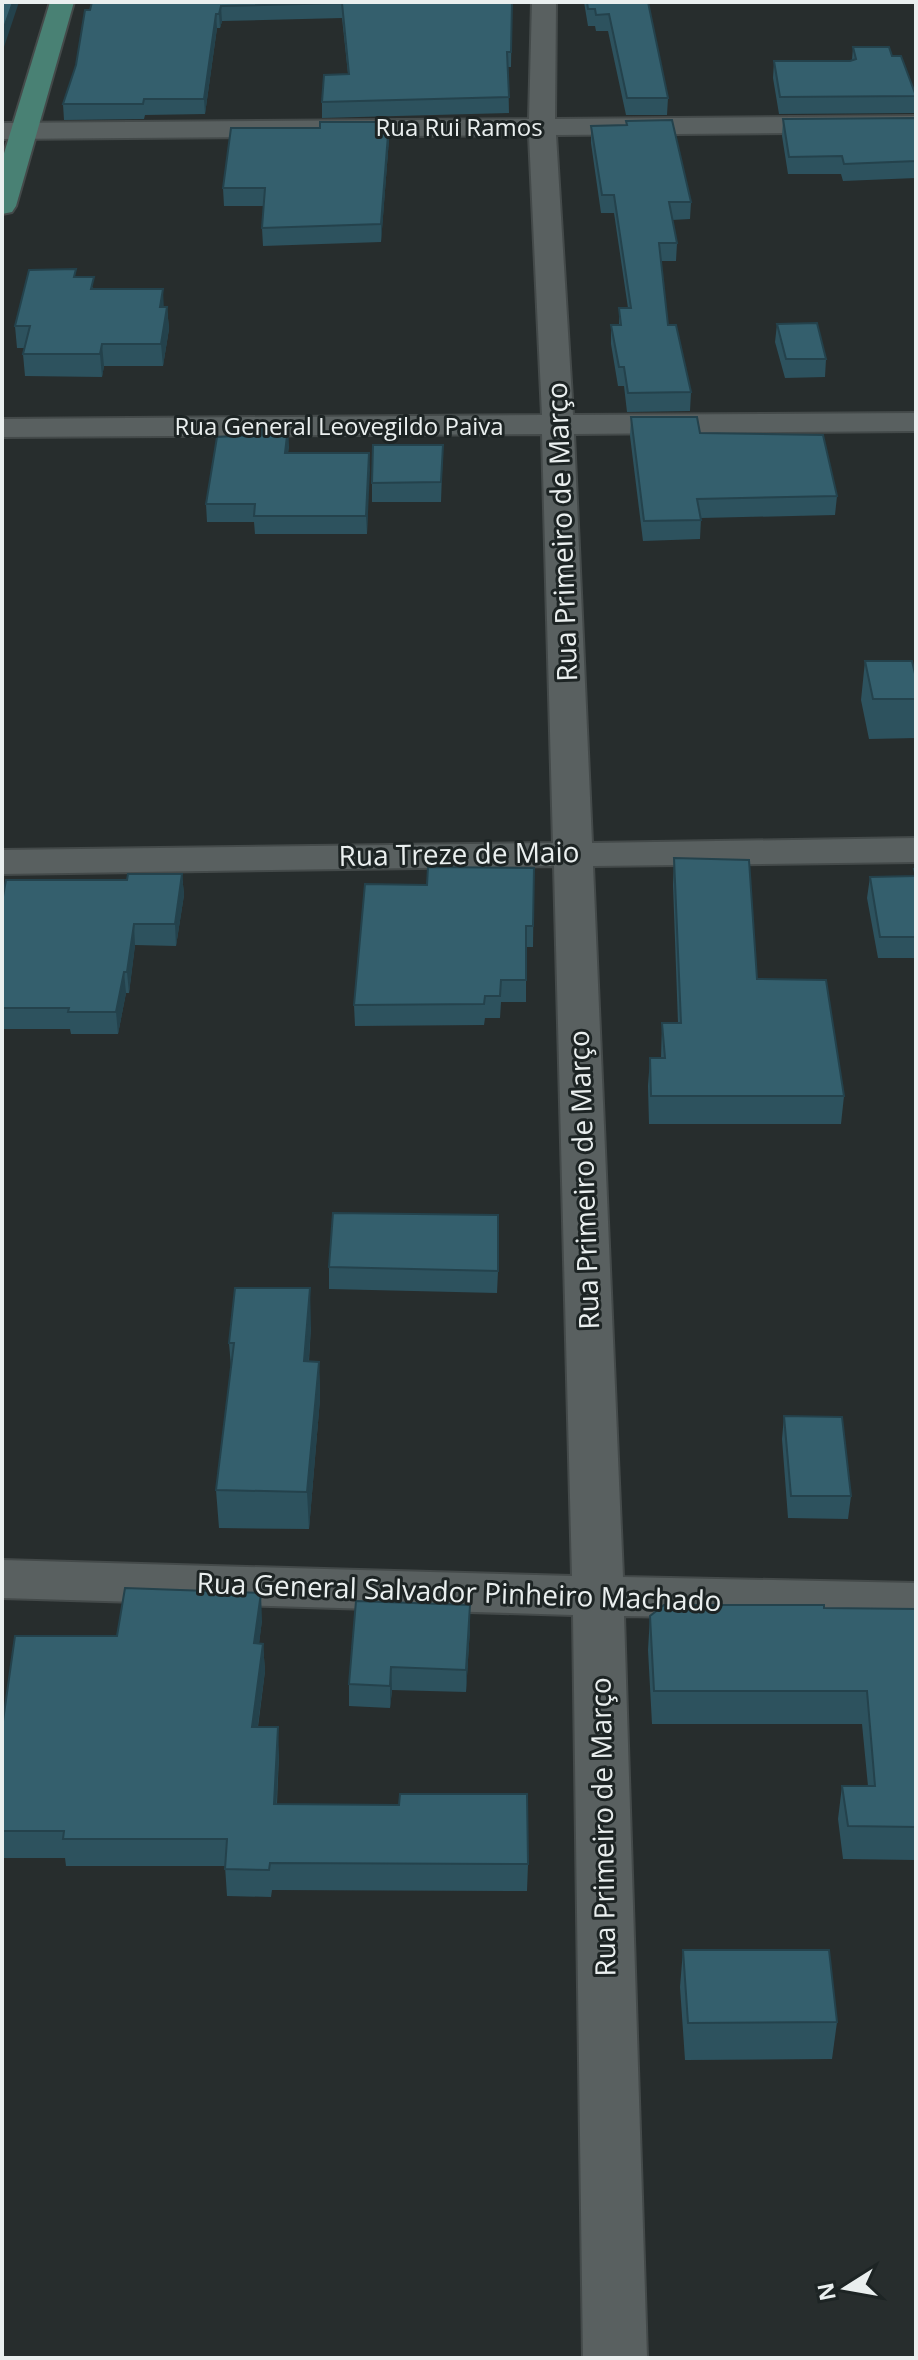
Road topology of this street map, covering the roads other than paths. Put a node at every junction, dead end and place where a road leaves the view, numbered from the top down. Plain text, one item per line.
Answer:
1 (62, 2) edge
2 (544, 2) edge
3 (916, 124) edge
4 (542, 127) junction
5 (14, 131) edge
6 (2, 206) edge
7 (916, 422) edge
8 (558, 426) junction
9 (2, 428) edge
10 (916, 850) edge
11 (573, 852) junction
12 (2, 862) edge
13 (2, 1579) edge
14 (598, 1596) junction
15 (916, 1602) edge
16 (615, 2358) edge

1 - 5 main road
2 - 4 street, Rua Primeiro de Março
3 - 4 street, Rua Rui Ramos
4 - 5 street, Rua Rui Ramos
4 - 8 street, Rua Primeiro de Março
5 - 6 main road
7 - 8 street, Rua General Leovegildo Paiva
8 - 9 street, Rua General Leovegildo Paiva
8 - 11 street, Rua Primeiro de Março
10 - 11 street, Rua Treze de Maio
11 - 12 street, Rua Treze de Maio
11 - 14 street, Rua Primeiro de Março
13 - 14 street, Rua General Salvador Pinheiro Machado
14 - 15 street, Rua General Salvador Pinheiro Machado
14 - 16 street, Rua Primeiro de Março

